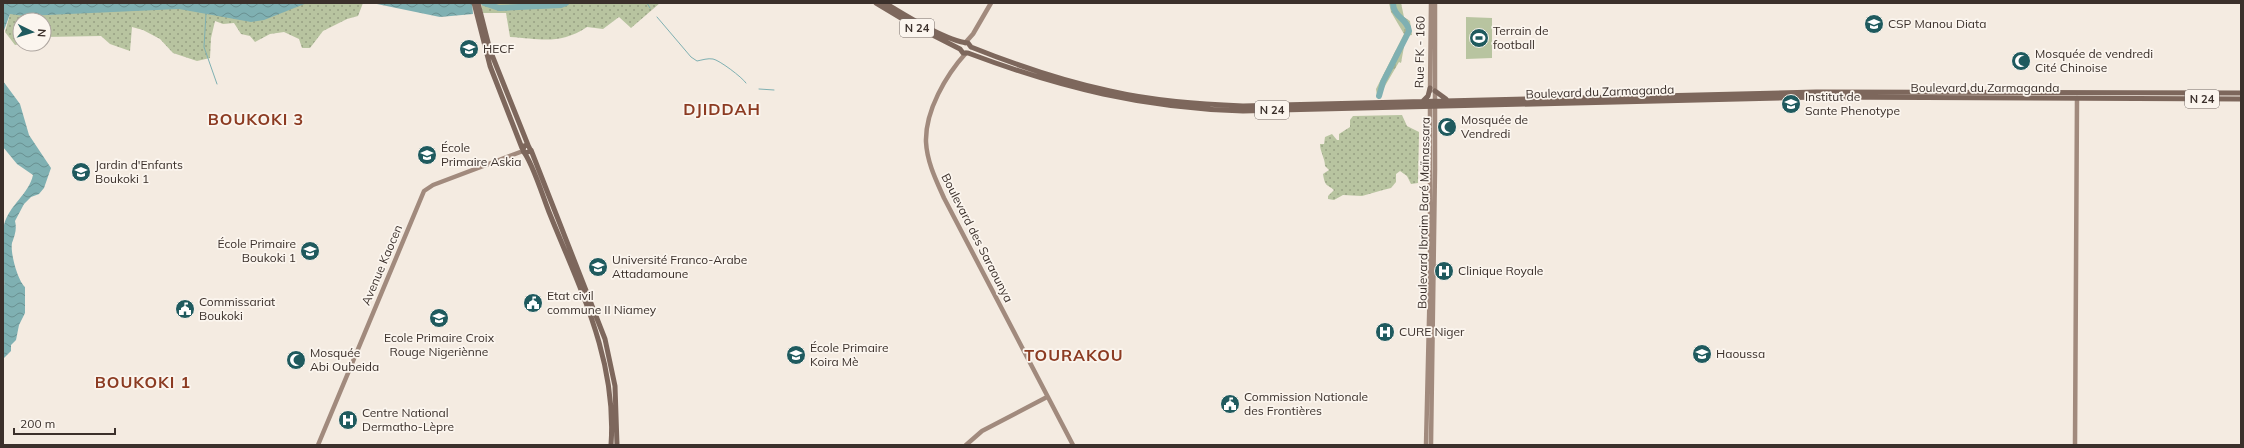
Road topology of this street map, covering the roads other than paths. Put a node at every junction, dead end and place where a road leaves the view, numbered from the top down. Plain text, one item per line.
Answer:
1 (876, 3) edge
2 (885, 3) edge
3 (991, 3) edge
4 (1431, 3) edge
5 (1435, 3) edge
6 (477, 5) edge
7 (973, 34) junction
8 (964, 43) junction
9 (960, 49) junction
10 (969, 50) junction
11 (958, 62) junction
12 (1430, 88) junction
13 (1435, 91) junction
14 (2241, 93) edge
15 (1980, 96) junction
16 (2135, 96) junction
17 (2077, 98) junction
18 (2241, 99) edge
19 (1446, 100) junction
20 (1423, 101) junction
21 (1432, 104) junction
22 (1311, 107) junction
23 (530, 147) junction
24 (523, 151) junction
25 (559, 231) junction
26 (563, 239) junction
27 (1047, 397) junction
28 (318, 445) edge
29 (611, 445) edge
30 (617, 445) edge
31 (966, 445) edge
32 (1072, 445) edge
33 (1426, 445) edge
34 (1431, 445) edge
35 (2074, 445) edge

1 - 9 main road, N 24
2 - 8 main road, N 24
3 - 7 main road
4 - 12 main road, Rue FK - 160
5 - 13 main road, Rue FK - 160
6 - 23 main road
6 - 24 main road
7 - 8 main road
7 - 10 main road
8 - 9 main road
8 - 10 main road
9 - 10 main road
9 - 11 main road, Boulevard des Saraounya
10 - 11 main road, Boulevard des Saraounya
10 - 22 main road, Boulevard du Zarmaganda / N 24
11 - 27 main road, Boulevard des Saraounya
12 - 20 main road
12 - 21 main road, Rue FK - 160
13 - 19 main road
13 - 21 main road, Rue FK - 160
14 - 16 main road, Boulevard du Zarmaganda / N 24
15 - 16 main road, Boulevard du Zarmaganda / N 24
15 - 17 main road, Boulevard du Zarmaganda / N 24
15 - 19 main road, Boulevard du Zarmaganda / N 24
15 - 21 main road, Boulevard du Zarmaganda / N 24
16 - 17 main road, Boulevard du Zarmaganda / N 24
16 - 18 main road, Boulevard du Zarmaganda / N 24
17 - 35 main road
19 - 21 main road, Boulevard du Zarmaganda / N 24
20 - 21 main road, Boulevard du Zarmaganda / N 24
20 - 22 main road, Boulevard du Zarmaganda / N 24
21 - 22 main road, Boulevard du Zarmaganda / N 24
21 - 33 main road, Boulevard Ibraim Baré Maïnassara
21 - 34 main road, Boulevard Ibraim Baré Maïnassara
23 - 24 main road
23 - 25 main road
24 - 25 main road
24 - 28 main road, Avenue Kaocen
25 - 26 main road
26 - 29 main road
26 - 30 main road
27 - 31 main road
27 - 32 main road, Boulevard des Saraounya

